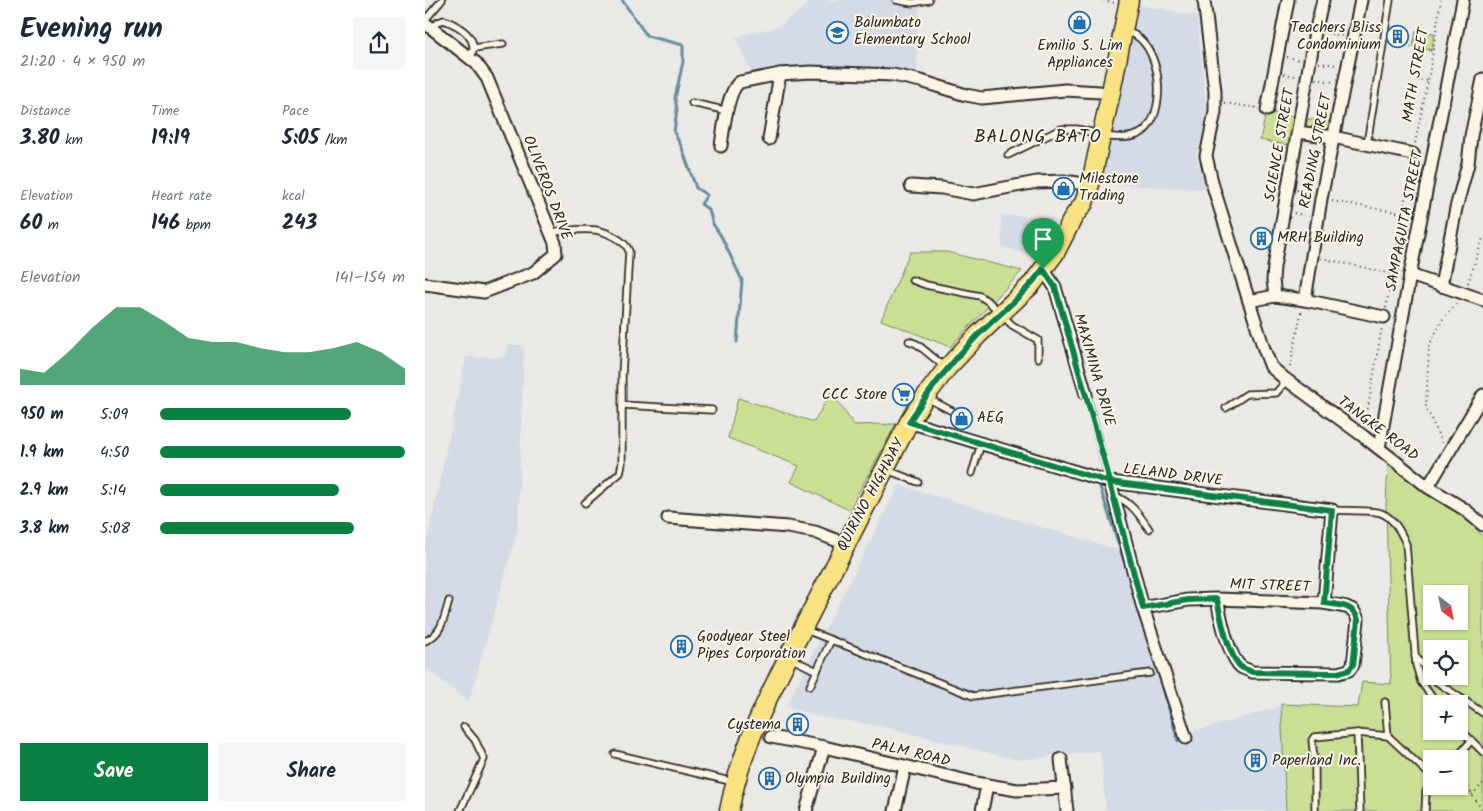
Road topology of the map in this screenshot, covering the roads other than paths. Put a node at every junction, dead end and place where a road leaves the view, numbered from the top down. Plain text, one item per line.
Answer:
1 (442, 0) edge
2 (896, 0) edge
3 (929, 0) edge
4 (1203, 0) edge
5 (1288, 0) edge
6 (1323, 0) edge
7 (1361, 0) edge
8 (1390, 0) edge
9 (1463, 0) edge
10 (1117, 1) edge
11 (427, 24) edge
12 (1122, 32) junction
13 (503, 44) dead end
14 (472, 53) junction
15 (780, 74) junction
16 (1483, 79) edge
17 (1099, 92) junction
18 (692, 103) dead end
19 (1267, 110) dead end
20 (728, 111) junction
21 (1298, 132) junction
22 (1096, 134) junction
23 (1333, 137) junction
24 (769, 139) dead end
25 (1367, 144) junction
26 (721, 146) dead end
27 (1413, 154) road end
28 (1008, 155) dead end
29 (1078, 183) junction
30 (911, 186) dead end
31 (1074, 216) junction
32 (551, 232) junction
33 (1043, 269) junction
34 (1410, 274) junction
35 (912, 280) dead end
36 (425, 284) edge
37 (1441, 286) junction
38 (1275, 296) junction
39 (1305, 300) junction
40 (1483, 300) edge
41 (1249, 301) junction
42 (1000, 314) junction
43 (1384, 317) road end
44 (909, 340) dead end
45 (1038, 358) dead end
46 (947, 368) junction
47 (1287, 380) junction
48 (1087, 394) joint
49 (925, 397) junction
50 (1482, 400) edge
51 (623, 405) junction
52 (1226, 408) dead end
53 (712, 410) dead end
54 (952, 411) dead end
55 (909, 422) junction
56 (981, 444) junction
57 (1379, 448) junction
58 (885, 470) junction
59 (972, 473) dead end
60 (918, 482) dead end
61 (1110, 482) junction
62 (1427, 487) junction
63 (1113, 495) junction
64 (585, 503) dead end
65 (1332, 510) junction
66 (668, 518) dead end
67 (1483, 525) edge
68 (1149, 529) dead end
69 (846, 544) junction
70 (1217, 599) junction
71 (449, 601) dead end
72 (1324, 603) junction
73 (1143, 608) junction
74 (803, 628) junction
75 (831, 640) junction
76 (425, 641) edge
77 (1415, 656) junction
78 (788, 657) junction
79 (1423, 665) edge
80 (817, 671) junction
81 (1150, 673) dead end
82 (1441, 685) edge
83 (810, 686) dead end
84 (1430, 695) edge
85 (1385, 702) dead end
86 (1483, 713) edge
87 (464, 727) dead end
88 (751, 733) junction
89 (1357, 733) junction
90 (1387, 736) junction
91 (771, 737) joint
92 (1186, 738) dead end
93 (1468, 738) edge
94 (1471, 741) junction
95 (824, 748) junction
96 (1463, 750) edge
97 (1483, 752) edge
98 (615, 754) dead end
99 (1061, 758) dead end
100 (905, 767) junction
101 (1423, 769) edge
102 (734, 782) junction
103 (987, 785) junction
104 (1065, 788) junction
105 (1426, 795) edge
106 (460, 811) edge
107 (729, 811) edge
108 (806, 811) edge
109 (895, 811) edge
110 (982, 811) edge
111 (1067, 811) edge
112 (1315, 811) edge
113 (1360, 811) edge
114 (1425, 811) edge

1 - 11 lane
2 - 3 lane
4 - 41 street, TANGKE ROAD
5 - 19 street
6 - 21 street, SCIENCE STREET
7 - 23 street, READING STREET
8 - 25 lane
9 - 34 street, SAMPAGUITA STREET
10 - 12 main road, QUIRINO HIGHWAY
10 - 17 main road, QUIRINO HIGHWAY
11 - 14 street, OLIVEROS DRIVE
11 - 14 lane
12 - 22 main road, QUIRINO HIGHWAY
12 - 22 lane
13 - 14 lane
14 - 32 street, OLIVEROS DRIVE
15 - 17 street
15 - 20 street
15 - 24 street
16 - 37 street
17 - 22 main road, QUIRINO HIGHWAY
18 - 20 lane
20 - 26 street
21 - 23 street
21 - 38 street, SCIENCE STREET
22 - 28 lane
22 - 29 main road, QUIRINO HIGHWAY
22 - 31 main road, QUIRINO HIGHWAY
23 - 25 street
23 - 39 street, READING STREET
25 - 27 street
29 - 30 street
29 - 31 main road, QUIRINO HIGHWAY
31 - 33 main road, QUIRINO HIGHWAY
32 - 36 street, OLIVEROS DRIVE
32 - 51 lane
33 - 42 main road, QUIRINO HIGHWAY
33 - 48 street, MAXIMINA DRIVE
34 - 37 street
34 - 57 street, SAMPAGUITA STREET
35 - 42 lane
37 - 40 street
38 - 39 street
38 - 41 street
39 - 43 street
41 - 47 street, TANGKE ROAD
42 - 45 lane
42 - 46 main road, QUIRINO HIGHWAY
44 - 46 lane
46 - 49 main road, QUIRINO HIGHWAY
47 - 52 lane
47 - 57 street, TANGKE ROAD
48 - 61 lane, MAXIMINA DRIVE
49 - 54 lane
49 - 55 main road, QUIRINO HIGHWAY
50 - 62 street
51 - 53 lane
51 - 64 lane
55 - 56 street, LELAND DRIVE
55 - 58 main road, QUIRINO HIGHWAY
56 - 59 lane
56 - 61 street, LELAND DRIVE
57 - 62 street, TANGKE ROAD
58 - 60 lane
58 - 69 main road, QUIRINO HIGHWAY
61 - 63 street
61 - 65 street, LELAND DRIVE
62 - 67 street, TANGKE ROAD
63 - 68 lane
63 - 73 street
65 - 72 street
65 - 77 lane, LELAND DRIVE
66 - 69 street
69 - 74 main road, QUIRINO HIGHWAY
70 - 72 street, MIT STREET
70 - 72 street, MIT STREET
70 - 73 street, MIT STREET
71 - 76 lane
73 - 92 street
74 - 75 lane
74 - 78 main road, QUIRINO HIGHWAY
75 - 80 lane
75 - 81 lane
77 - 79 lane
77 - 84 lane
78 - 80 lane
78 - 88 main road, QUIRINO HIGHWAY
80 - 83 lane
82 - 86 lane
85 - 90 lane
87 - 106 lane
88 - 91 lane, PALM ROAD
88 - 102 main road, QUIRINO HIGHWAY
89 - 90 lane
89 - 112 lane
89 - 113 lane
90 - 101 lane
91 - 95 street, PALM ROAD
93 - 94 lane
94 - 96 lane
94 - 97 lane
95 - 100 street, PALM ROAD
95 - 108 street
98 - 102 lane
99 - 104 street
100 - 103 street, PALM ROAD
100 - 109 street
102 - 107 main road, QUIRINO HIGHWAY
103 - 104 street, PALM ROAD
103 - 110 street
104 - 111 street
105 - 114 lane

